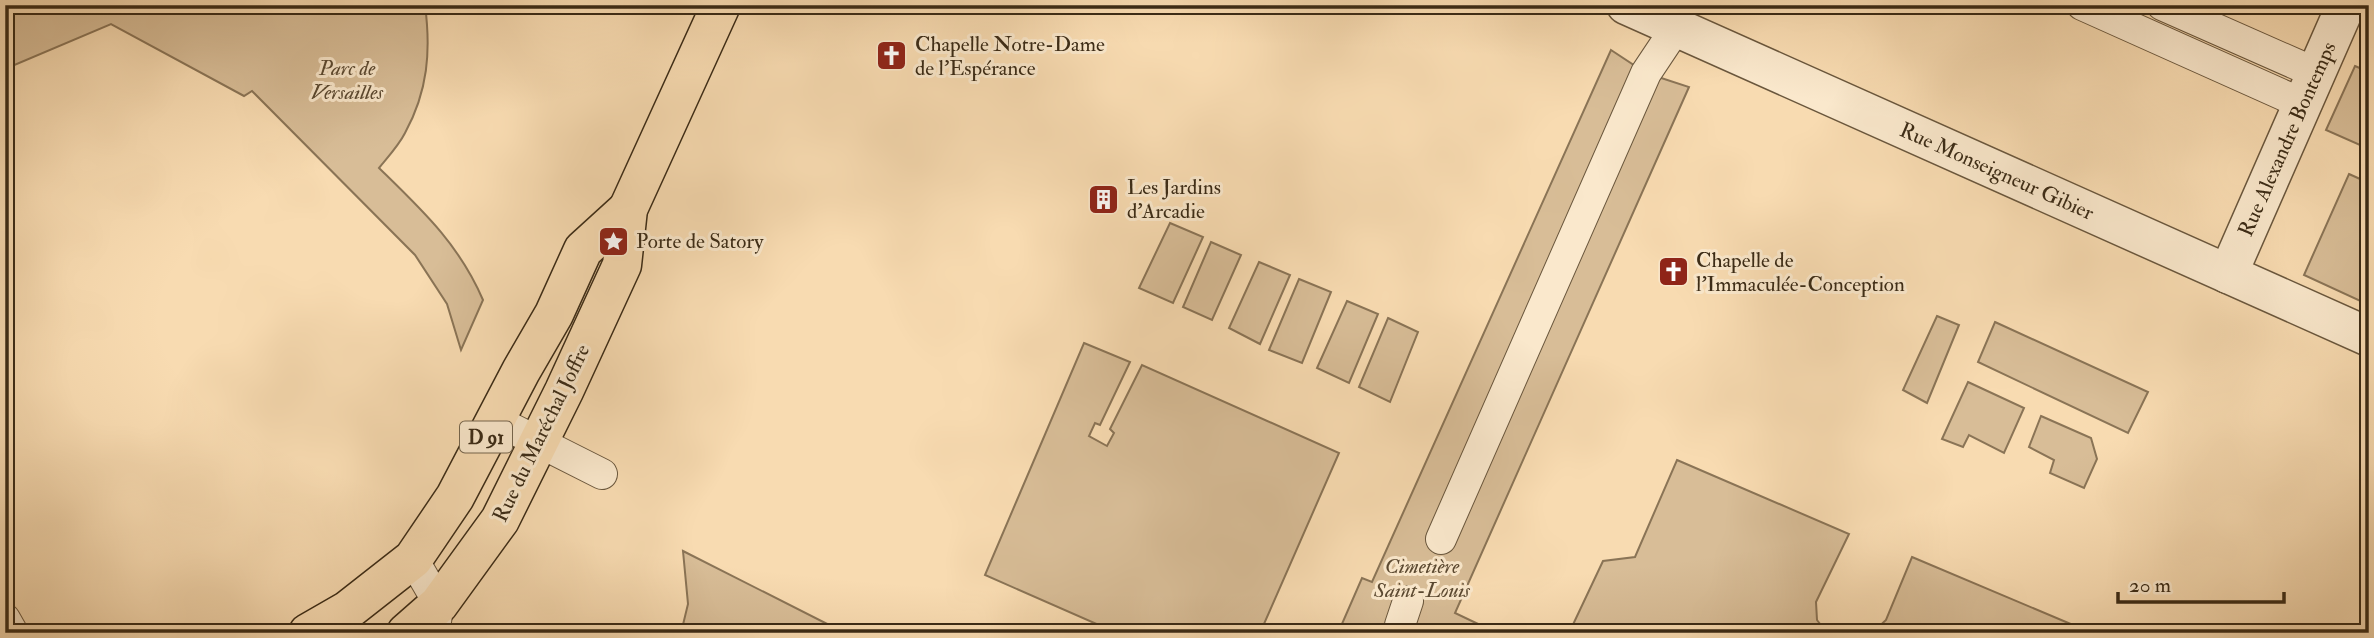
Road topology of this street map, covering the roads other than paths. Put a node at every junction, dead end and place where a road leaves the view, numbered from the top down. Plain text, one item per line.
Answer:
1 (721, 5) edge
2 (1626, 5) edge
3 (2082, 5) edge
4 (2162, 5) edge
5 (2346, 5) edge
6 (1681, 16) edge
7 (2309, 88) junction
8 (628, 209) junction
9 (2228, 274) junction
10 (2369, 337) edge
11 (495, 420) junction
12 (539, 442) junction
13 (602, 474) dead end
14 (1441, 539) dead end
15 (413, 559) junction
16 (1408, 601) dead end
17 (436, 618) edge
18 (5, 619) edge
19 (13, 633) edge
20 (308, 633) edge
21 (406, 633) edge
22 (1400, 633) edge

1 - 8 main road, Rue du Maréchal Joffre / D 91
2 - 6 street, Rue Monseigneur Gibier
3 - 7 lane
4 - 7 lane
5 - 7 street, Rue Alexandre Bontemps
6 - 9 street, Rue Monseigneur Gibier
6 - 14 lane
7 - 9 street, Rue Alexandre Bontemps
8 - 11 main road, Rue du Maréchal Joffre / D 91
8 - 12 main road, Rue du Maréchal Joffre / D 91
9 - 10 street, Rue Monseigneur Gibier
11 - 12 lane
11 - 15 main road, Rue du Maréchal Joffre / D 91
12 - 13 lane
12 - 17 main road, Rue du Maréchal Joffre / D 91
15 - 17 lane
15 - 20 main road, Rue du Maréchal Joffre / D 91
16 - 22 lane
17 - 21 main road, Rue du Maréchal Joffre / D 91
18 - 19 lane

